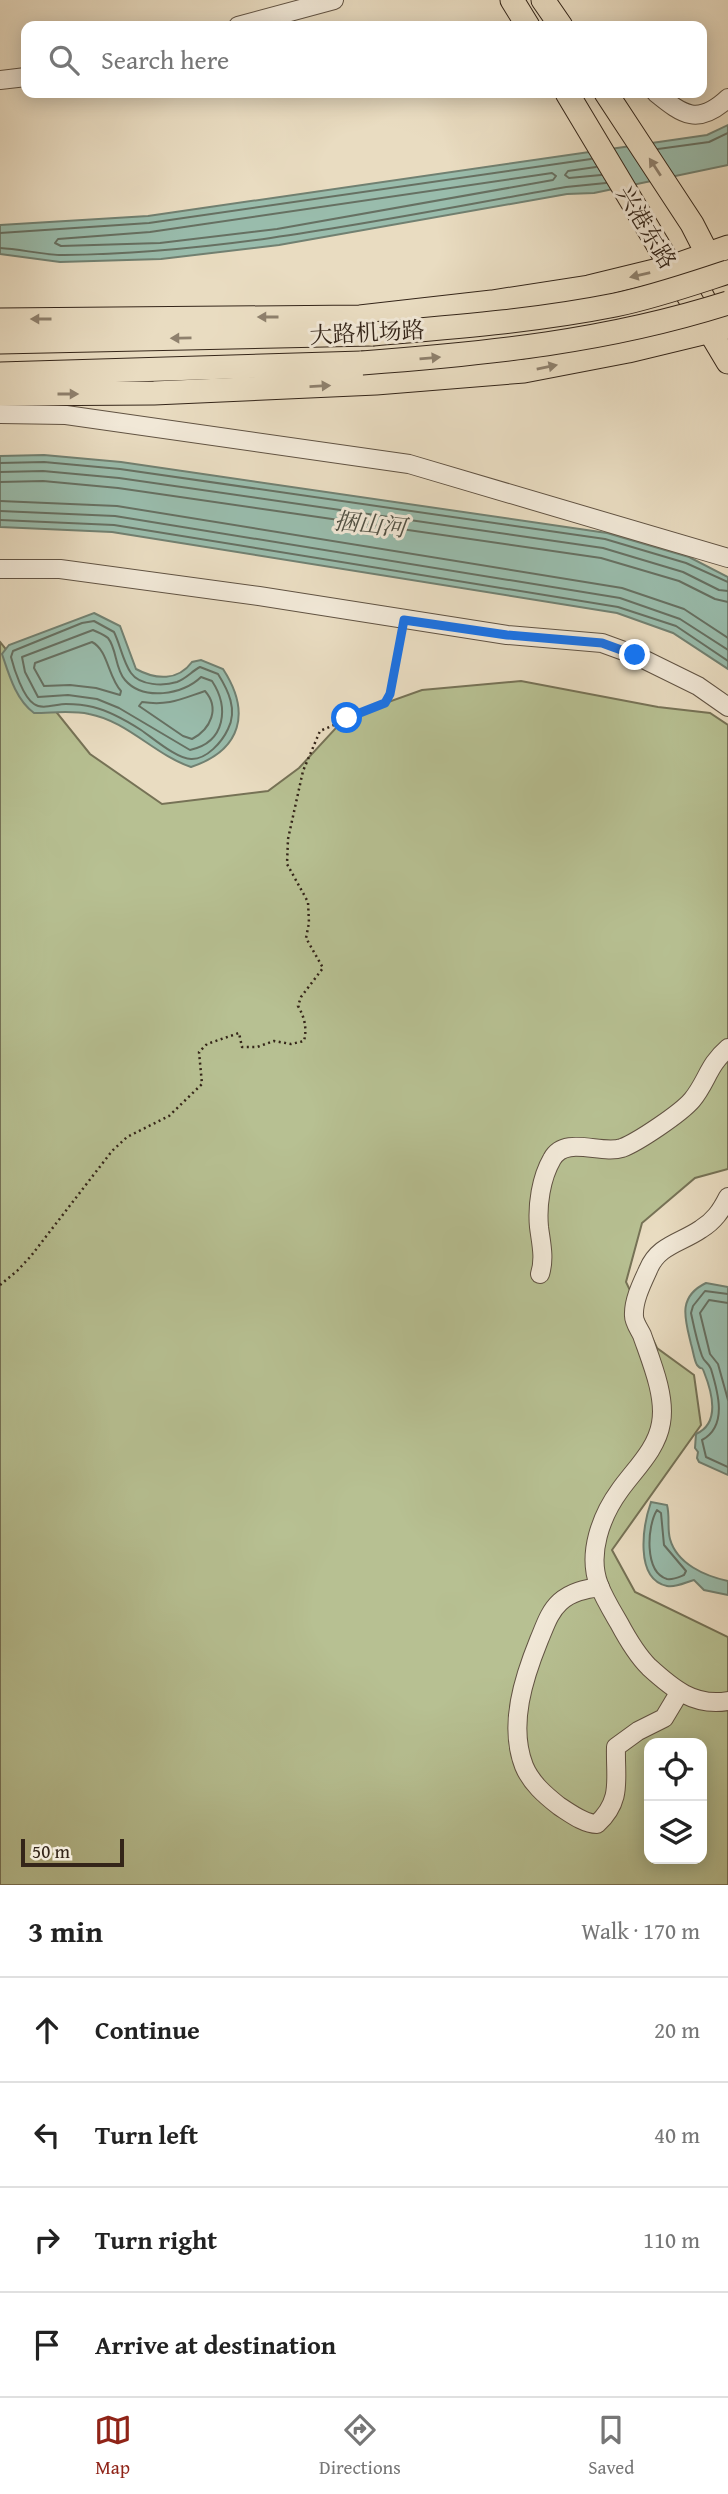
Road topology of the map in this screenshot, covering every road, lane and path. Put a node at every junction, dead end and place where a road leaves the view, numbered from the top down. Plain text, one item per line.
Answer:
1 (334, 0) edge
2 (512, 0) edge
3 (543, 0) edge
4 (256, 21) edge
5 (525, 21) edge
6 (558, 21) edge
7 (21, 78) edge
8 (0, 80) edge
9 (571, 98) edge
10 (609, 98) edge
11 (663, 98) edge
12 (728, 98) edge
13 (718, 251) edge
14 (671, 267) junction
15 (728, 272) edge
16 (728, 294) edge
17 (728, 303) edge
18 (0, 320) edge
19 (719, 329) edge
20 (0, 342) edge
21 (728, 362) edge
22 (0, 374) edge
23 (0, 394) edge
24 (0, 414) edge
25 (728, 558) edge
26 (0, 569) edge
27 (404, 620) junction
28 (728, 707) edge
29 (728, 1048) edge
30 (728, 1197) edge
31 (540, 1274) dead end
32 (0, 1285) edge
33 (600, 1587) junction
34 (679, 1693) junction
35 (728, 1701) edge

1 - 4 street
2 - 5 main road
3 - 6 main road
7 - 8 street
9 - 14 main road, 兴港东路
13 -> 10 main road, 兴港东路
11 - 12 street
13 - 14 main road
13 - 16 main road, 兴港东路
14 -> 18 main road
14 - 19 main road, 兴港东路
15 -> 20 main road, 大路机场路, bridge
22 -> 17 main road, 大路机场路, bridge
19 - 21 main road, 兴港东路
23 -> 19 main road
24 - 25 street
26 - 27 street
27 - 28 street
27 - 32 path
29 - 31 street
30 - 33 street
33 - 34 street
33 - 34 street
34 - 35 street

